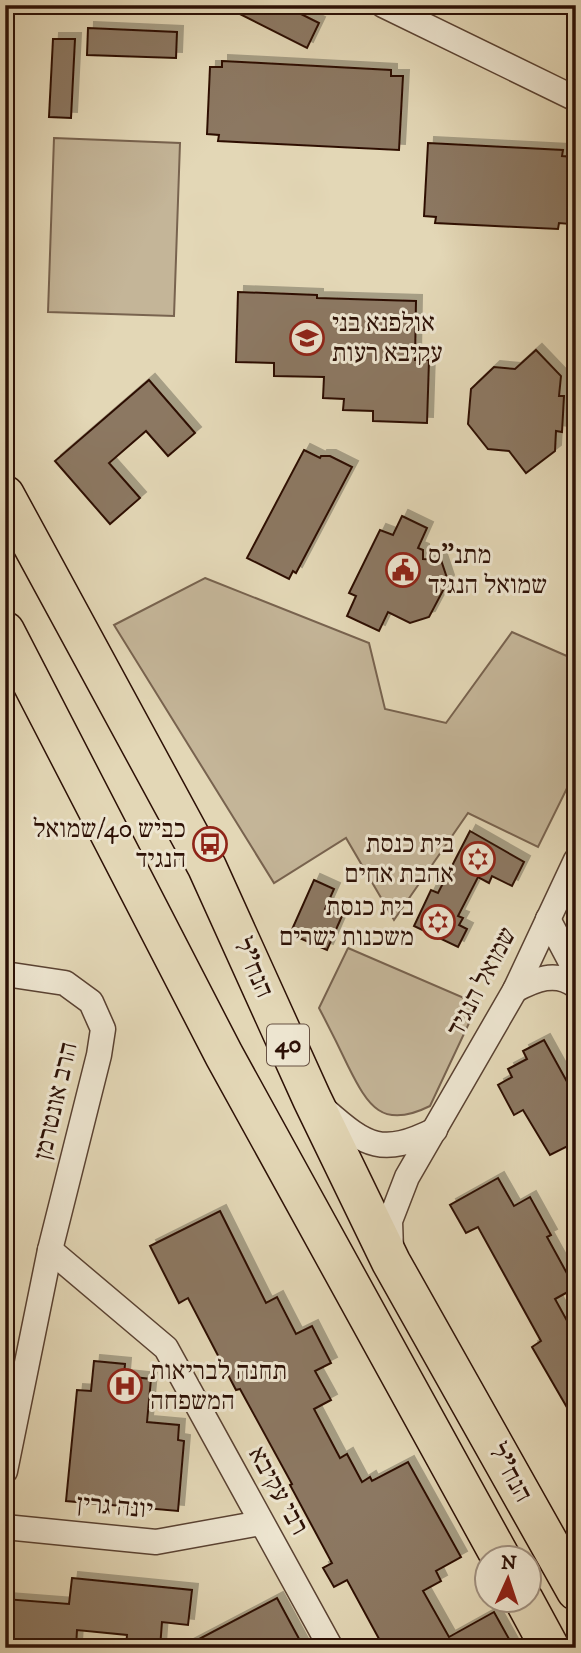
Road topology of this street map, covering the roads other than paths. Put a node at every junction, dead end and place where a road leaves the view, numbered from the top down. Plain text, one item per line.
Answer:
1 (383, 5) edge
2 (576, 99) edge
3 (5, 495) edge
4 (5, 631) edge
5 (576, 860) edge
6 (548, 919) junction
7 (576, 972) edge
8 (5, 974) edge
9 (576, 986) edge
10 (514, 990) junction
11 (312, 1099) junction
12 (435, 1130) junction
13 (50, 1250) junction
14 (391, 1262) junction
15 (5, 1471) edge
16 (261, 1523) junction
17 (5, 1527) edge
18 (493, 1544) edge
19 (576, 1591) edge
20 (531, 1614) edge
21 (331, 1648) edge
22 (550, 1648) edge

1 - 2 street
3 - 11 highway, הנח"ל / 40
4 - 18 highway, הנח"ל / 40
5 - 6 street, שמואל הנגיד
6 - 7 street
6 - 10 street, שמואל הנגיד
8 - 13 street, הרב אונטרמן
9 - 10 street
10 - 12 street, שמואל הנגיד
11 - 12 street
11 - 14 highway, הנח"ל / 40
12 - 14 street, שמואל הנגיד
13 - 15 street, הרב אונטרמן
13 - 16 street, רבי עקיבא
14 - 19 highway, הנח"ל / 40
16 - 17 street, יונה גרין
16 - 21 street, רבי עקיבא
20 - 22 highway

